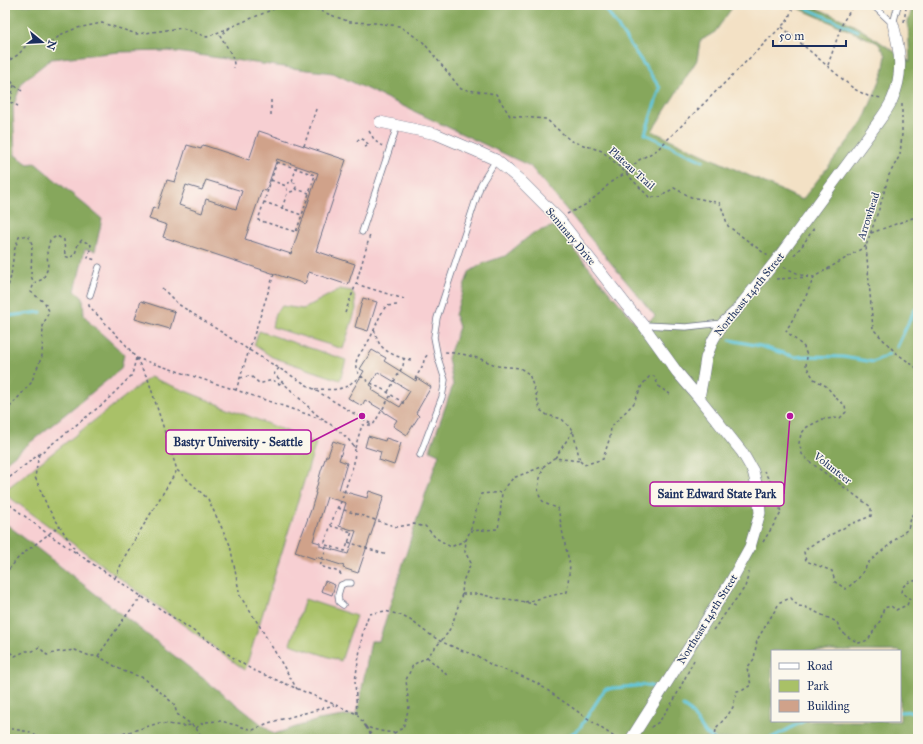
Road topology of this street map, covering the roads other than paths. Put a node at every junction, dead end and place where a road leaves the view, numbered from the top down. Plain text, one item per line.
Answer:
1 (872, 5) edge
2 (898, 5) edge
3 (893, 24) junction
4 (380, 122) dead end
5 (397, 126) junction
6 (496, 160) junction
7 (362, 232) dead end
8 (100, 264) road end
9 (90, 295) road end
10 (723, 323) junction
11 (643, 325) junction
12 (699, 398) junction
13 (420, 455) dead end
14 (349, 583) road end
15 (343, 605) dead end
16 (630, 739) edge

1 - 3 lane
2 - 3 lane
3 - 10 street, Northeast 145th Street
4 - 5 street, Seminary Drive
5 - 6 street, Seminary Drive
5 - 7 lane
6 - 11 street, Seminary Drive
6 - 13 lane
8 - 9 lane
10 - 11 lane
10 - 12 street, Northeast 145th Street
11 - 12 street, Seminary Drive
12 - 16 street, Northeast 145th Street
14 - 15 lane

